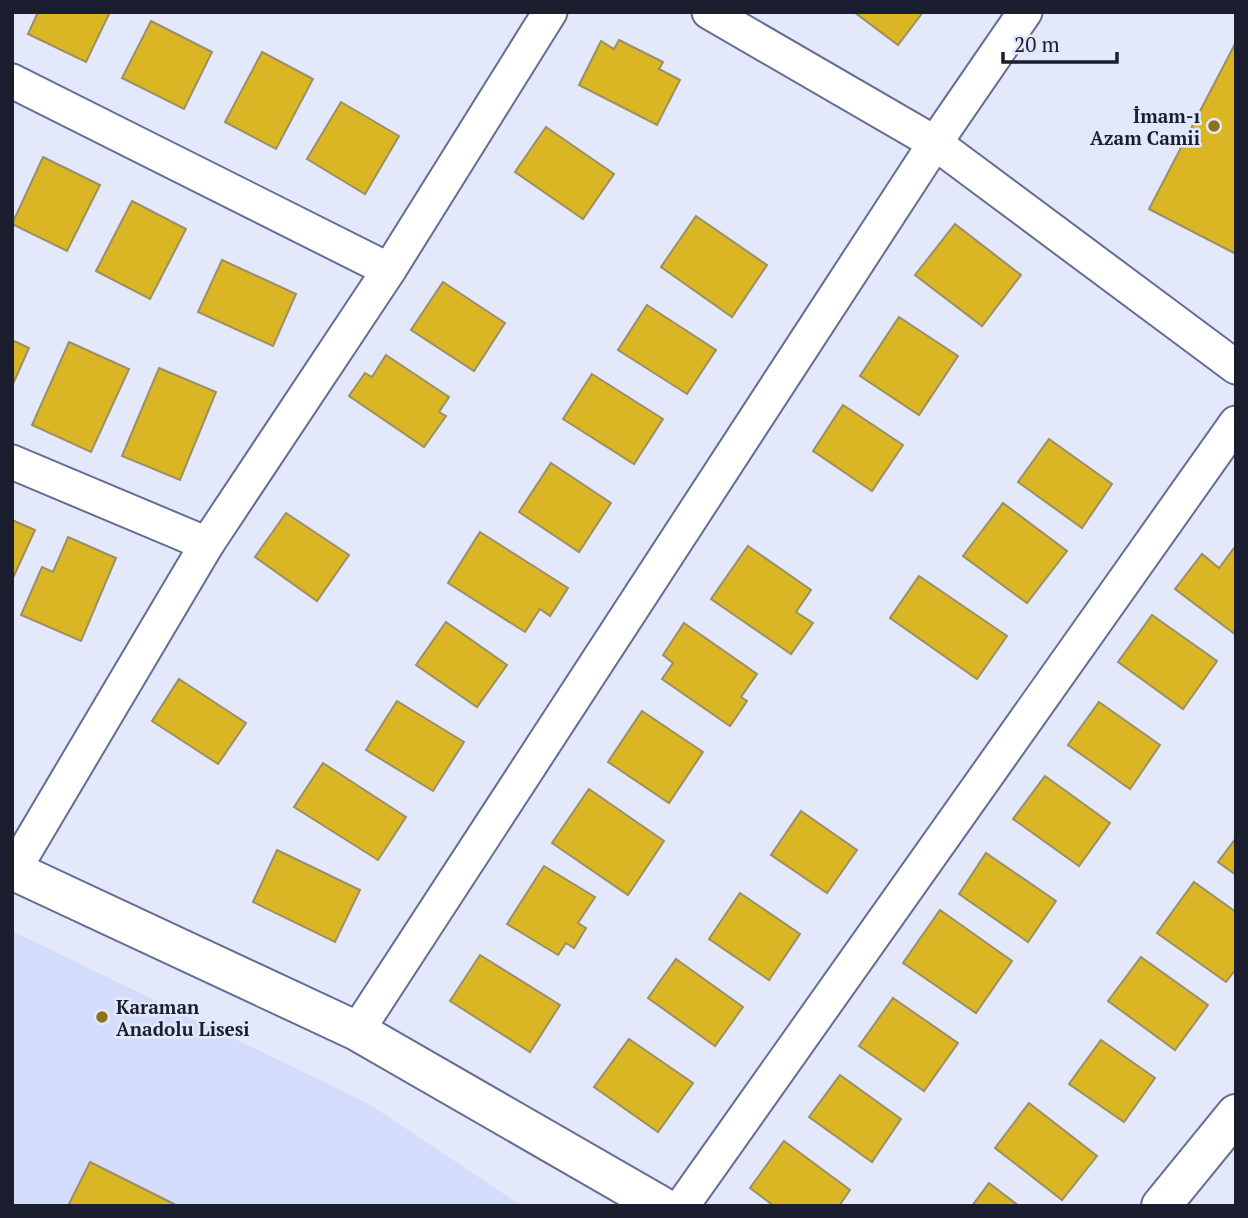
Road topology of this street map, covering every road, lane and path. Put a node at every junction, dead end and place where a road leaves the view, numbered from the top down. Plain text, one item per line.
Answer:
1 (550, 12) edge
2 (709, 12) edge
3 (1025, 12) edge
4 (12, 81) edge
5 (935, 143) junction
6 (389, 270) junction
7 (1236, 367) edge
8 (1236, 423) edge
9 (12, 462) edge
10 (207, 544) junction
11 (13, 871) edge
12 (357, 1031) junction
13 (1236, 1114) edge
14 (1236, 1141) edge
15 (661, 1206) edge
16 (682, 1206) edge
17 (1161, 1206) edge
18 (1192, 1206) edge

1 - 6 street
2 - 5 street
3 - 5 street
4 - 6 street
5 - 7 street
5 - 12 street
6 - 10 street
8 - 16 street
9 - 10 street
10 - 11 street
11 - 12 street
12 - 15 street
13 - 17 street
14 - 18 street

